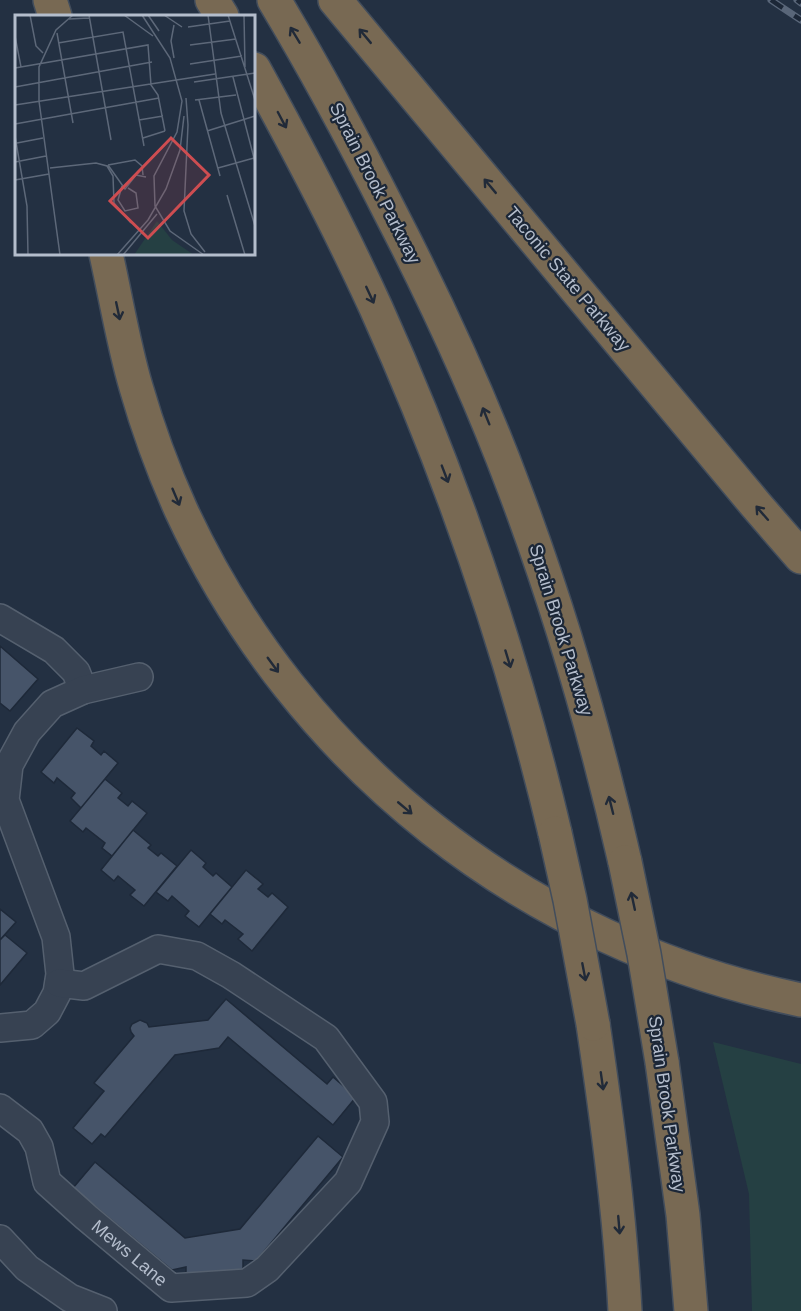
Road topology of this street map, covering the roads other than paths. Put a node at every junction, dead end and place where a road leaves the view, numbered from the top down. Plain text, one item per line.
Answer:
1 (50, 0) edge
2 (212, 0) edge
3 (274, 0) edge
4 (335, 0) edge
5 (55, 15) edge
6 (221, 15) edge
7 (255, 71) edge
8 (106, 255) edge
9 (801, 557) edge
10 (0, 618) edge
11 (139, 677) dead end
12 (83, 690) junction
13 (59, 983) junction
14 (801, 1000) edge
15 (0, 1028) edge
16 (0, 1108) edge
17 (0, 1239) edge
18 (103, 1311) edge
19 (625, 1311) edge
20 (691, 1311) edge

1 - 5 highway
2 - 6 highway
20 -> 3 highway, Sprain Brook Parkway, bridge
9 -> 4 highway, Taconic State Parkway
7 -> 19 highway, bridge
8 -> 14 highway
10 - 12 street
11 - 12 street
12 - 13 street
13 - 15 street
13 - 16 street, Mews Lane
17 - 18 street

